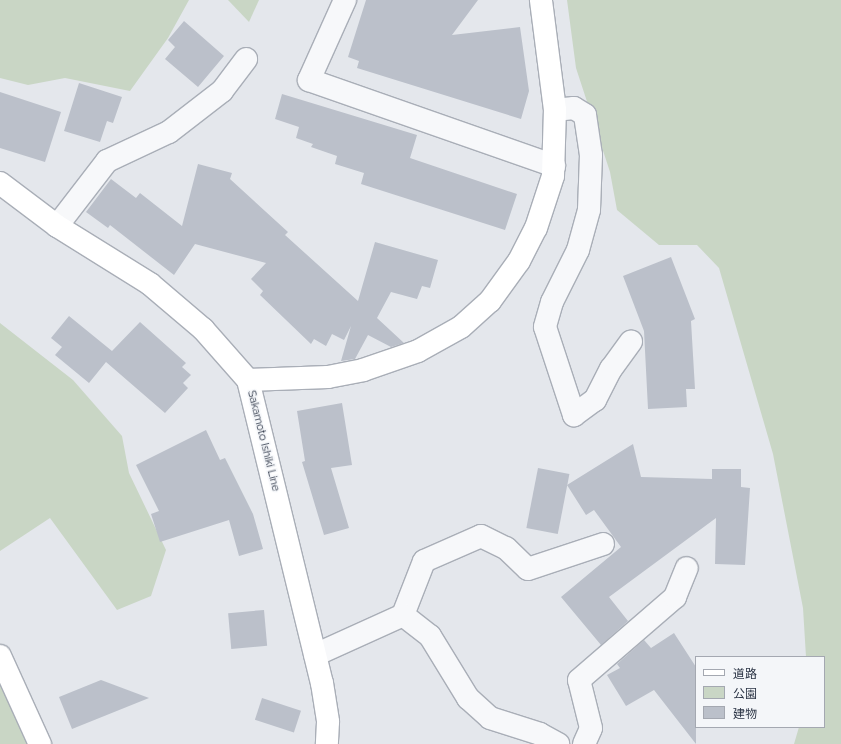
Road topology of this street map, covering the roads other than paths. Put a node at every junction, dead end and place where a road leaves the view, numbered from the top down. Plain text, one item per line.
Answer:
1 (345, 0) edge
2 (541, 0) edge
3 (246, 59) dead end
4 (555, 110) junction
5 (554, 166) junction
6 (0, 183) edge
7 (57, 226) junction
8 (631, 341) dead end
9 (248, 380) junction
10 (603, 544) dead end
11 (686, 568) dead end
12 (403, 615) junction
13 (315, 655) junction
14 (0, 656) edge
15 (40, 744) edge
16 (327, 744) edge
17 (558, 744) edge
18 (584, 744) edge

1 - 5 street
2 - 4 main road
3 - 7 street
4 - 5 main road
4 - 8 street
5 - 9 main road
6 - 7 main road, Sakamoto Ishiki Line
7 - 9 main road, Sakamoto Ishiki Line
9 - 13 main road, Sakamoto Ishiki Line
10 - 12 street
11 - 18 street
12 - 13 street
12 - 17 street
13 - 16 main road, Sakamoto Ishiki Line
14 - 15 main road

